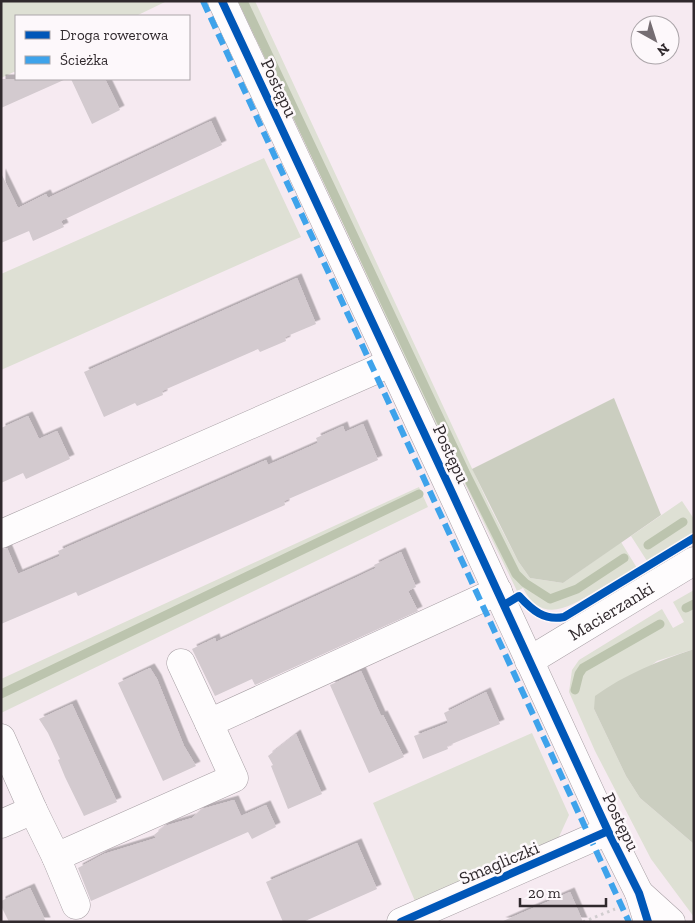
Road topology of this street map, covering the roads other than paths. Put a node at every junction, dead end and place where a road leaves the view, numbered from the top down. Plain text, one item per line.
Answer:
1 (222, 1) edge
2 (390, 362) junction
3 (1, 534) edge
4 (694, 561) edge
5 (498, 592) junction
6 (529, 661) junction
7 (182, 663) dead end
8 (209, 723) junction
9 (1, 738) edge
10 (33, 810) junction
11 (1, 824) edge
12 (608, 831) junction
13 (56, 858) junction
14 (639, 893) junction
15 (76, 904) dead end
16 (401, 922) edge
17 (648, 922) edge
18 (671, 922) edge

1 - 2 street, Postępu
2 - 3 street
2 - 5 street, Postępu
4 - 6 street, Macierzanki
5 - 6 street, Postępu
5 - 8 street
6 - 12 street, Postępu
7 - 8 street
8 - 13 street
9 - 10 street
10 - 11 street
10 - 13 street
12 - 14 street, Postępu
12 - 16 street, Smagliczki
13 - 15 street
14 - 17 street, Postępu
14 - 18 street, Postępu

